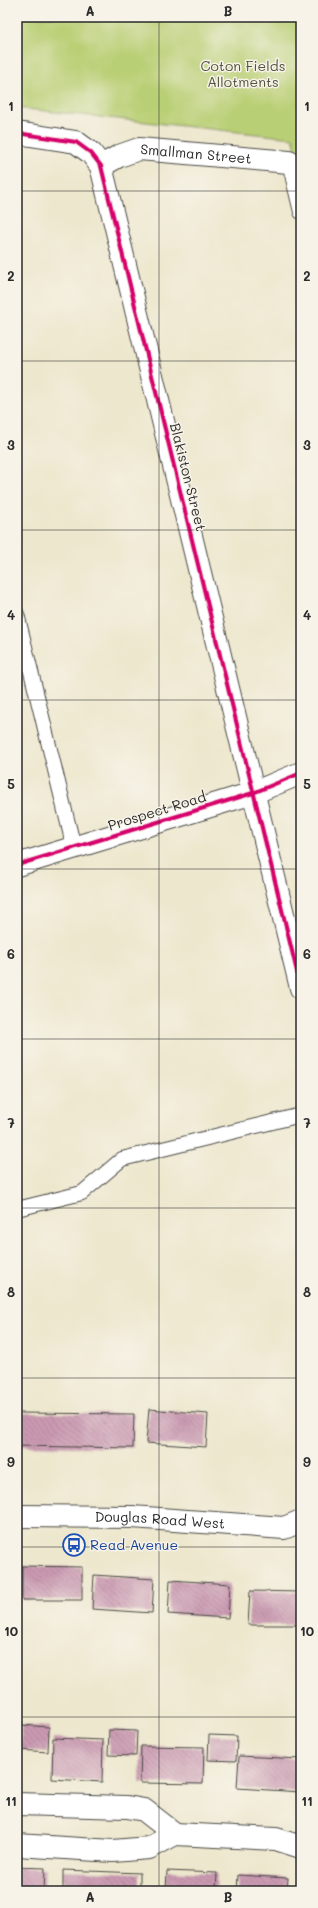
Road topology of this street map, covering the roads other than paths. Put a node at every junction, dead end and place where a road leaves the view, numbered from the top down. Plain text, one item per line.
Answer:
1 (17, 133) edge
2 (289, 162) joint
3 (101, 166) junction
4 (301, 212) edge
5 (17, 614) edge
6 (301, 773) edge
7 (253, 793) junction
8 (74, 848) junction
9 (17, 865) edge
10 (301, 988) edge
11 (301, 1115) edge
12 (17, 1210) edge
13 (17, 1516) edge
14 (301, 1521) edge
15 (17, 1804) edge
16 (175, 1834) junction
17 (17, 1845) edge
18 (301, 1847) edge

1 - 3 street
2 - 3 street, Smallman Street
2 - 4 lane, Smallman Street
3 - 7 street, Blakiston Street
5 - 8 lane
6 - 7 street, Prospect Road
7 - 8 street, Prospect Road
7 - 10 street
8 - 9 street, Prospect Road
11 - 12 lane
13 - 14 street, Douglas Road West
15 - 16 street
16 - 17 street
16 - 18 street

